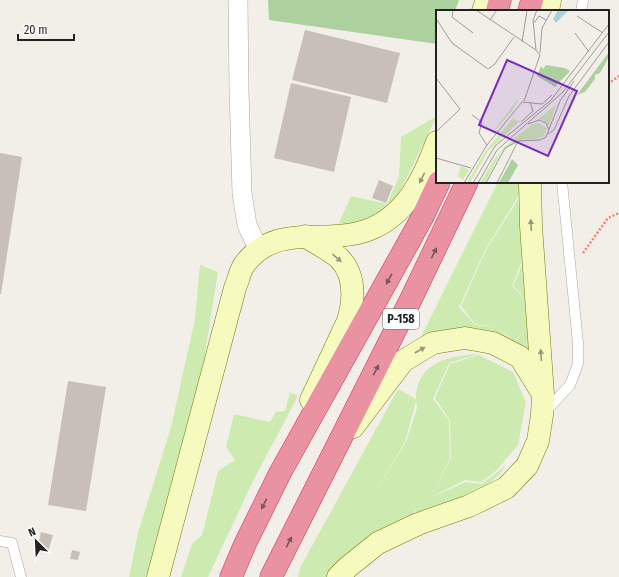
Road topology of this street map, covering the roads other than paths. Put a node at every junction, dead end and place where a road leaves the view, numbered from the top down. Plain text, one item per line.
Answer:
1 (238, 0) edge
2 (487, 0) edge
3 (500, 0) edge
4 (532, 0) edge
5 (550, 0) edge
6 (583, 0) edge
7 (483, 10) edge
8 (497, 10) edge
9 (529, 10) edge
10 (548, 10) edge
11 (581, 10) edge
12 (436, 145) edge
13 (439, 183) edge
14 (467, 183) edge
15 (530, 183) edge
16 (562, 183) edge
17 (304, 236) junction
18 (259, 250) junction
19 (543, 404) junction
20 (333, 455) junction
21 (280, 473) junction
22 (0, 541) edge
23 (344, 574) edge
24 (21, 577) edge
25 (158, 577) edge
26 (231, 577) edge
27 (271, 577) edge

1 - 18 street
2 - 7 street
3 - 8 highway
4 - 9 highway
5 - 10 street
6 - 11 lane
12 -> 17 street
13 -> 21 highway, Р-158
20 -> 14 highway, Р-158
19 -> 15 street
16 - 19 lane
17 - 18 street
17 -> 21 street
18 - 25 street
20 -> 19 street
19 - 23 street
27 -> 20 highway, Р-158
21 -> 26 highway, Р-158
22 - 24 lane

